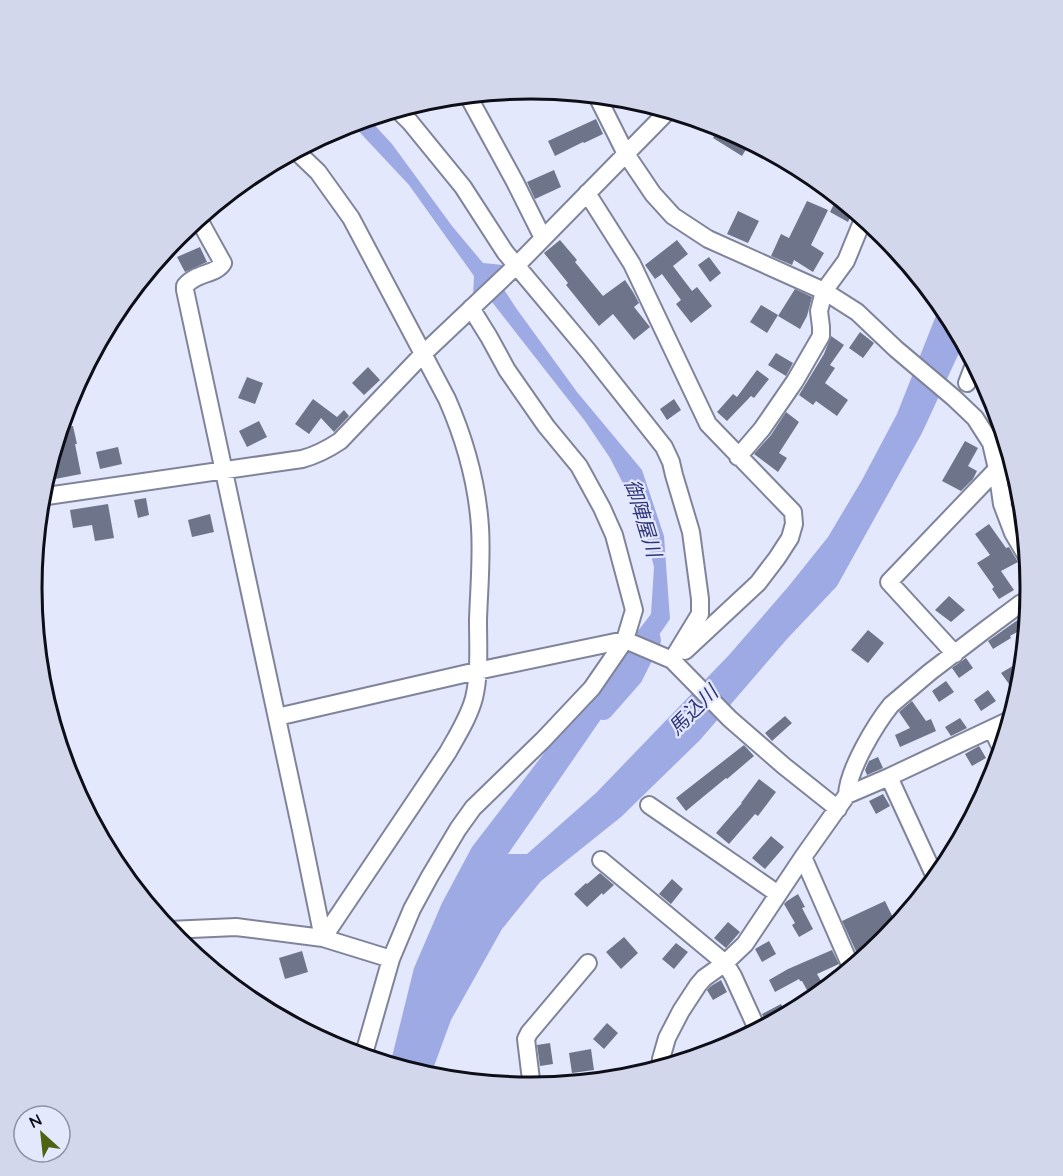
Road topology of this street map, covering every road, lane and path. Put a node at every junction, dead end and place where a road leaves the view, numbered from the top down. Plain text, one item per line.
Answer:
1 (472, 103) edge
2 (601, 104) edge
3 (403, 115) edge
4 (663, 116) edge
5 (626, 153) junction
6 (302, 156) edge
7 (587, 193) junction
8 (202, 226) edge
9 (861, 226) edge
10 (543, 238) junction
11 (514, 267) junction
12 (824, 291) junction
13 (474, 306) junction
14 (423, 354) junction
15 (971, 372) edge
16 (967, 383) dead end
17 (998, 441) edge
18 (1000, 448) edge
19 (738, 457) junction
20 (997, 469) junction
21 (224, 470) junction
22 (1012, 493) edge
23 (51, 495) edge
24 (1002, 500) junction
25 (1019, 543) edge
26 (1020, 605) edge
27 (625, 640) junction
28 (955, 654) junction
29 (676, 664) junction
30 (477, 670) junction
31 (277, 717) junction
32 (1001, 724) edge
33 (992, 729) junction
34 (997, 739) edge
35 (889, 777) junction
36 (842, 802) junction
37 (649, 805) dead end
38 (803, 856) junction
39 (601, 860) dead end
40 (932, 870) edge
41 (778, 894) junction
42 (181, 929) edge
43 (323, 938) junction
44 (391, 959) junction
45 (848, 961) edge
46 (588, 963) dead end
47 (725, 963) junction
48 (755, 1023) edge
49 (365, 1049) edge
50 (661, 1060) edge
51 (531, 1078) edge

1 - 10 street
2 - 5 street
3 - 11 street
4 - 5 street
5 - 7 street
5 - 12 street
6 - 14 street
7 - 10 street
7 - 19 street
8 - 21 street
9 - 12 street
10 - 11 street
11 - 13 street
11 - 29 street
12 - 17 street
12 - 19 street
13 - 14 street
13 - 27 street
14 - 21 street
14 - 30 street
15 - 16 street
18 - 20 street
19 - 29 street
20 - 24 street
20 - 28 street
21 - 23 street
21 - 31 street
22 - 24 street
24 - 25 street
26 - 28 street
27 - 29 street
27 - 30 street
27 - 44 street
28 - 36 street
29 - 36 street
30 - 31 street
30 - 43 street
31 - 43 street
32 - 33 street
33 - 34 street
33 - 35 street
35 - 36 street
35 - 40 street
36 - 38 street
37 - 41 street
38 - 41 street
38 - 45 street
39 - 47 street
41 - 47 street
42 - 43 street
43 - 44 street
44 - 49 street
46 - 51 street
47 - 48 street
47 - 50 street

